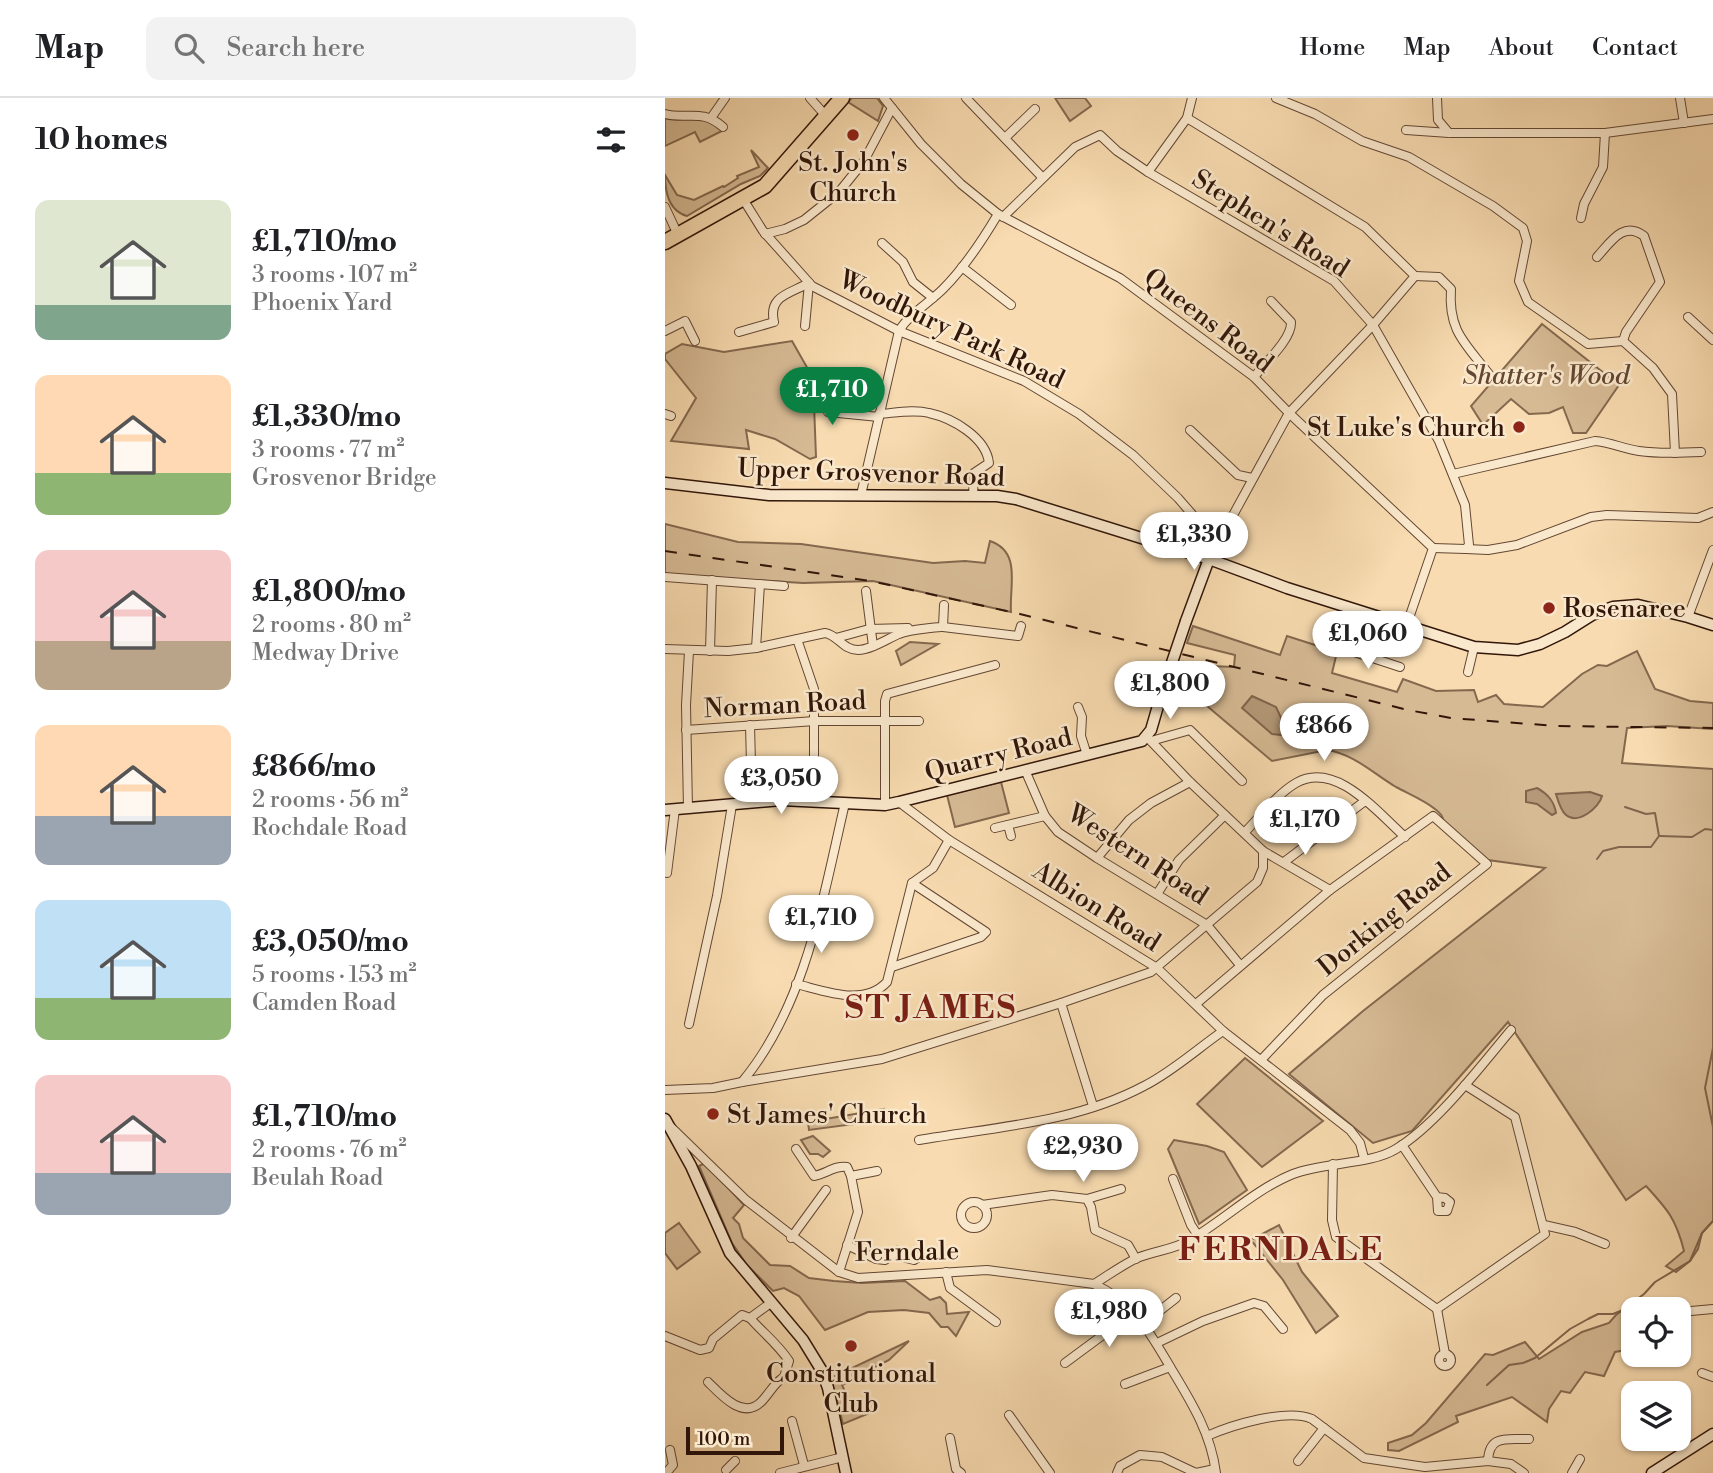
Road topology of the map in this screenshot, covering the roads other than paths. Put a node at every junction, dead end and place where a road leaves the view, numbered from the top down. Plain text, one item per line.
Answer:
1 (725, 98) edge
2 (810, 98) edge
3 (842, 98) edge
4 (884, 98) edge
5 (967, 98) edge
6 (1192, 98) edge
7 (1276, 98) edge
8 (1437, 98) edge
9 (1680, 98) edge
10 (891, 108) junction
11 (1035, 109) dead end
12 (665, 114) edge
13 (826, 116) junction
14 (711, 118) junction
15 (1187, 118) junction
16 (1713, 119) edge
17 (1684, 123) junction
18 (723, 127) dead end
19 (1406, 130) dead end
20 (1449, 133) junction
21 (1605, 133) junction
22 (1005, 138) junction
23 (1148, 172) junction
24 (1042, 177) junction
25 (743, 199) junction
26 (665, 207) edge
27 (1000, 215) junction
28 (1581, 218) dead end
29 (765, 234) junction
30 (671, 238) edge
31 (882, 243) dead end
32 (1597, 257) dead end
33 (963, 267) junction
34 (1415, 276) junction
35 (809, 284) junction
36 (933, 298) junction
37 (1271, 301) dead end
38 (1011, 305) dead end
39 (1688, 317) dead end
40 (1373, 325) junction
41 (805, 326) dead end
42 (665, 331) edge
43 (899, 331) junction
44 (739, 332) dead end
45 (1713, 340) edge
46 (695, 341) dead end
47 (1623, 341) junction
48 (1489, 374) dead end
49 (1254, 377) junction
50 (831, 396) dead end
51 (1289, 413) junction
52 (879, 416) junction
53 (1190, 430) dead end
54 (1701, 452) dead end
55 (1675, 453) junction
56 (1453, 474) junction
57 (1252, 478) junction
58 (665, 483) edge
59 (861, 495) junction
60 (972, 496) junction
61 (1713, 512) edge
62 (1217, 542) junction
63 (1433, 548) junction
64 (1466, 549) junction
65 (1713, 550) edge
66 (1209, 559) junction
67 (665, 577) edge
68 (712, 580) junction
69 (760, 584) junction
70 (784, 586) dead end
71 (866, 591) dead end
72 (944, 605) dead end
73 (1689, 617) junction
74 (1383, 618) junction
75 (1407, 624) junction
76 (1713, 625) edge
77 (1021, 626) dead end
78 (943, 627) junction
79 (933, 628) junction
80 (869, 629) junction
81 (836, 638) junction
82 (797, 639) junction
83 (873, 646) junction
84 (1474, 647) junction
85 (756, 648) junction
86 (665, 649) edge
87 (1345, 649) dead end
88 (689, 651) junction
89 (710, 651) junction
90 (1370, 657) junction
91 (1396, 662) dead end
92 (995, 665) dead end
93 (1468, 672) dead end
94 (1078, 707) dead end
95 (1092, 715) dead end
96 (1082, 717) junction
97 (815, 720) junction
98 (885, 721) junction
99 (919, 721) dead end
100 (750, 725) junction
101 (686, 730) junction
102 (1149, 739) junction
103 (1087, 755) junction
104 (1025, 771) junction
105 (1242, 781) dead end
106 (1190, 782) junction
107 (814, 801) junction
108 (1365, 801) junction
109 (899, 802) junction
110 (752, 803) junction
111 (845, 803) junction
112 (885, 804) junction
113 (732, 805) junction
114 (670, 809) edge
115 (688, 809) junction
116 (1225, 815) junction
117 (1045, 816) junction
118 (1008, 825) junction
119 (995, 828) dead end
120 (1245, 832) junction
121 (1011, 836) dead end
122 (1405, 837) junction
123 (949, 840) junction
124 (1263, 851) junction
125 (1097, 859) junction
126 (1284, 862) junction
127 (667, 873) dead end
128 (912, 883) junction
129 (1330, 890) junction
130 (1157, 894) junction
131 (1207, 925) junction
132 (1240, 965) junction
133 (892, 967) junction
134 (1157, 968) junction
135 (796, 984) junction
136 (1061, 1003) junction
137 (1196, 1004) junction
138 (689, 1024) dead end
139 (1511, 1030) dead end
140 (1223, 1031) junction
141 (1261, 1060) junction
142 (742, 1082) junction
143 (1465, 1085) junction
144 (665, 1090) edge
145 (1093, 1106) junction
146 (667, 1122) edge
147 (919, 1140) dead end
148 (1402, 1145) junction
149 (796, 1149) dead end
150 (1364, 1158) junction
151 (1333, 1164) junction
152 (877, 1171) dead end
153 (852, 1176) junction
154 (1173, 1179) dead end
155 (1121, 1189) dead end
156 (826, 1190) dead end
157 (1437, 1197) dead end
158 (1087, 1199) junction
159 (982, 1205) dead end
160 (1544, 1224) junction
161 (1197, 1234) junction
162 (792, 1238) junction
163 (1605, 1244) dead end
164 (847, 1245) junction
165 (923, 1254) dead end
166 (1136, 1259) junction
167 (839, 1272) junction
168 (946, 1272) junction
169 (1094, 1284) junction
170 (1176, 1298) dead end
171 (772, 1302) junction
172 (1437, 1309) junction
173 (1713, 1309) edge
174 (1131, 1310) junction
175 (1691, 1311) dead end
176 (750, 1318) junction
177 (996, 1322) dead end
178 (1144, 1323) junction
179 (1283, 1329) dead end
180 (665, 1336) edge
181 (1157, 1343) junction
182 (1445, 1354) dead end
183 (1065, 1363) dead end
184 (1170, 1367) junction
185 (1702, 1373) dead end
186 (1713, 1377) edge
187 (708, 1382) dead end
188 (1125, 1384) dead end
189 (1009, 1415) dead end
190 (792, 1421) dead end
191 (1324, 1428) junction
192 (795, 1433) junction
193 (1713, 1434) edge
194 (785, 1435) dead end
195 (1207, 1436) junction
196 (950, 1438) dead end
197 (1529, 1439) dead end
198 (670, 1450) dead end
199 (843, 1457) junction
200 (1580, 1459) dead end
201 (1298, 1461) dead end
202 (1488, 1461) junction
203 (804, 1465) junction
204 (731, 1466) dead end
205 (1668, 1469) edge
206 (1215, 1471) edge
207 (666, 1473) edge
208 (738, 1473) edge
209 (779, 1473) edge
210 (846, 1473) edge
211 (961, 1473) edge
212 (1050, 1473) edge
213 (1117, 1473) edge
214 (1524, 1473) edge
215 (1572, 1473) edge
216 (1652, 1473) edge

1 - 14 street
2 - 13 street
3 - 13 highway
4 - 10 street, Queens Road
5 - 22 street
6 - 15 street
7 - 47 street
8 - 20 street
9 - 17 street
10 - 27 street, Queens Road
10 - 29 street
11 - 22 street
12 - 14 street
13 - 25 highway
14 - 18 street
15 - 23 street
15 - 34 street
16 - 17 street
17 - 21 street
19 - 20 street
20 - 21 street
21 - 28 street
22 - 24 street
23 - 24 street, Stephen's Road
23 - 40 street, Stephen's Road
24 - 27 street
25 - 29 street, Woodbury Park Road
25 - 30 highway
26 - 30 street
27 - 33 street
27 - 49 street, Queens Road
29 - 35 street, Woodbury Park Road
31 - 36 street
32 - 47 street
33 - 36 street
33 - 38 street
34 - 40 street
34 - 48 street
35 - 41 street
35 - 43 street, Woodbury Park Road
35 - 44 street
36 - 43 street
37 - 49 street
39 - 45 street
40 - 51 street
40 - 56 street, Stephen's Road
42 - 46 street
43 - 52 street
43 - 62 street, Woodbury Park Road
47 - 55 street
49 - 51 street, Queens Road
50 - 52 street
51 - 57 street
51 - 63 street, Queens Road
52 - 59 street
52 - 60 street
53 - 57 street
54 - 55 street
55 - 56 street
56 - 64 street, Stephen's Road
57 - 62 street
58 - 59 street, Upper Grosvenor Road
59 - 60 street, Upper Grosvenor Road
60 - 66 street, Upper Grosvenor Road
61 - 64 street
62 - 66 street
63 - 64 street
63 - 75 street
65 - 73 street
66 - 74 street, Upper Grosvenor Road
66 - 102 street, bridge
67 - 68 street
68 - 69 street
68 - 89 street
69 - 70 street
69 - 85 street
71 - 80 street
72 - 78 street
73 - 76 street, Upper Grosvenor Road
73 - 84 street, Upper Grosvenor Road
74 - 75 street, Upper Grosvenor Road
74 - 90 street
75 - 84 street, Upper Grosvenor Road
77 - 78 street
78 - 79 street
79 - 80 street
79 - 83 street
80 - 81 street
80 - 83 street
81 - 82 street
81 - 83 street
82 - 85 street
82 - 97 street
84 - 93 street
85 - 89 street
86 - 88 street
87 - 90 street
88 - 89 street
88 - 101 street
90 - 91 street
92 - 98 street
94 - 96 street
95 - 96 street
96 - 103 street
97 - 98 street, Norman Road
97 - 100 street, Norman Road
97 - 107 street
98 - 99 street, Norman Road
98 - 112 street
100 - 101 street, Norman Road
100 - 110 street
101 - 115 street
102 - 103 street, Quarry Road
102 - 105 street
102 - 106 street
103 - 104 street, Quarry Road
104 - 109 street, Quarry Road
104 - 117 street, Western Road
106 - 116 street
106 - 125 street
107 - 110 street, Quarry Road
107 - 111 street, Quarry Road
108 - 120 street
108 - 122 street
108 - 126 street
109 - 112 street, Quarry Road
109 - 123 street, Albion Road
110 - 113 street, Quarry Road
111 - 112 street, Quarry Road
111 - 135 street
113 - 115 street, Quarry Road
113 - 138 street
114 - 115 street, Quarry Road
114 - 127 street
116 - 120 street
116 - 130 street
117 - 118 street
117 - 125 street, Western Road
118 - 119 street
118 - 121 street
120 - 124 street
122 - 129 street
122 - 141 street, Dorking Road
123 - 128 street
123 - 134 street, Albion Road
124 - 126 street
124 - 131 street
125 - 130 street, Western Road
126 - 129 street
128 - 133 street
128 - 133 street
129 - 132 street
130 - 131 street, Western Road
131 - 132 street, Western Road
131 - 134 street
132 - 137 street
133 - 135 street
134 - 136 street
134 - 137 street, Albion Road
135 - 142 street
136 - 142 street
136 - 145 street
137 - 140 street, Albion Road
139 - 143 street
140 - 141 street, Albion Road
140 - 145 street
141 - 150 street, Albion Road
142 - 144 street
143 - 148 street
143 - 160 street
145 - 147 street
146 - 162 street, Ferndale
146 - 171 street
148 - 150 street
148 - 157 street
149 - 153 street
150 - 151 street
151 - 161 street
151 - 172 street
152 - 153 street
153 - 164 street
154 - 161 street
155 - 158 street
156 - 162 street
158 - 159 street
158 - 166 street
160 - 163 street
160 - 172 street
161 - 166 street
162 - 167 street, Ferndale
164 - 165 street
164 - 167 street
166 - 169 street
167 - 168 street, Ferndale
168 - 169 street, Ferndale
168 - 177 street
169 - 174 street, Ferndale
170 - 178 street
171 - 176 street
171 - 199 street
172 - 182 street
173 - 175 street
174 - 178 street, Ferndale
174 - 183 street
176 - 180 street
176 - 187 street
178 - 181 street, Ferndale
179 - 181 street
181 - 184 street, Ferndale
184 - 188 street
184 - 195 street, Ferndale
185 - 186 street
189 - 212 street
190 - 192 street
191 - 195 street
191 - 201 street
191 - 202 street
192 - 194 street
192 - 203 street
193 - 205 street
195 - 206 street, Ferndale
196 - 211 street
197 - 202 street
198 - 207 street
199 - 203 street
199 - 210 street
200 - 215 street
202 - 214 street
203 - 209 street
204 - 208 street
205 - 216 street
206 - 213 street

